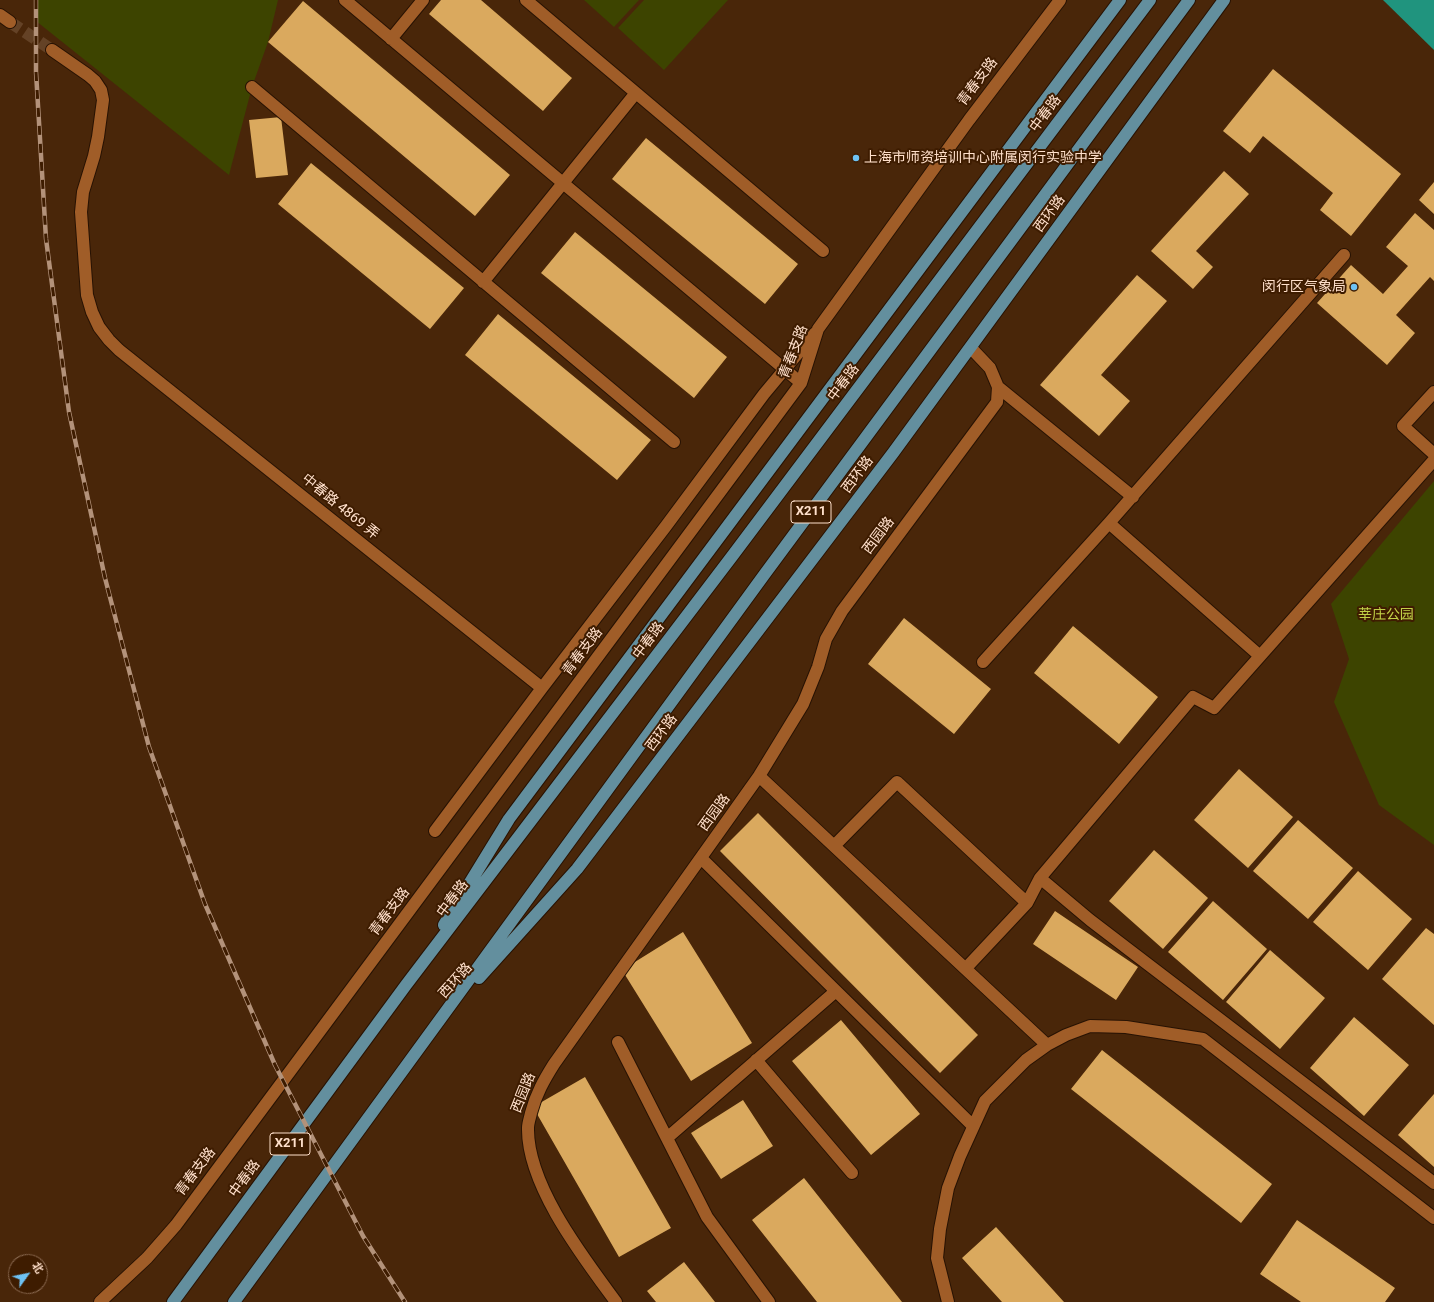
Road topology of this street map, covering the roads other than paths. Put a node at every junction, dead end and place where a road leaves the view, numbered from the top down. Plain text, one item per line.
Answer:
1 (345, 0) edge
2 (423, 0) edge
3 (526, 0) edge
4 (1060, 0) edge
5 (1120, 0) edge
6 (1150, 0) edge
7 (1189, 0) edge
8 (1224, 0) edge
9 (391, 39) junction
10 (52, 50) tunnel mouth
11 (252, 87) dead end
12 (635, 94) junction
13 (563, 183) junction
14 (822, 251) dead end
15 (1344, 255) dead end
16 (483, 282) junction
17 (818, 329) junction
18 (971, 348) junction
19 (784, 369) junction
20 (801, 383) junction
21 (998, 387) junction
22 (1434, 392) edge
23 (674, 442) dead end
24 (1434, 454) edge
25 (1434, 460) edge
26 (1133, 497) junction
27 (1109, 523) junction
28 (1260, 656) junction
29 (983, 662) dead end
30 (542, 688) junction
31 (759, 776) junction
32 (435, 831) dead end
33 (834, 846) junction
34 (701, 858) junction
35 (1040, 878) junction
36 (1027, 903) junction
37 (966, 968) junction
38 (406, 985) junction
39 (836, 991) junction
40 (435, 1026) junction
41 (618, 1042) dead end
42 (1047, 1045) junction
43 (756, 1060) junction
44 (973, 1126) junction
45 (667, 1138) junction
46 (852, 1173) dead end
47 (1434, 1183) edge
48 (1434, 1218) edge
49 (100, 1302) edge
50 (173, 1302) edge
51 (234, 1302) edge
52 (616, 1302) edge
53 (769, 1302) edge
54 (948, 1302) edge

1 - 9 street
2 - 9 street
3 - 12 street
4 - 17 street, 青春支路
5 - 38 main road
6 - 38 main road, 中春路 / X211
7 - 40 main road, X211
8 - 18 main road, 西环路
9 - 13 street
10 - 30 street, 中春路 4869 弄
11 - 16 street
12 - 13 street
12 - 14 street
13 - 16 street
13 - 19 street
15 - 26 street
16 - 23 street
17 - 19 street
17 - 20 street, 青春支路
18 - 21 street
18 - 40 main road, 西环路
19 - 20 street
19 - 30 street
20 - 49 street, 青春支路
21 - 26 street
21 - 31 street, 西园路
22 - 24 street
25 - 28 street
26 - 27 street
27 - 28 street
27 - 29 street
28 - 35 street
30 - 32 street
31 - 33 street
31 - 34 street, 西园路
33 - 36 street
33 - 37 street
34 - 39 street
34 - 52 street, 西园路
35 - 36 street
35 - 47 street
36 - 37 street
37 - 42 street
38 - 50 main road, 中春路 / X211
39 - 43 street
39 - 44 street
40 - 51 main road, X211
41 - 45 street
42 - 44 street
42 - 48 street
43 - 45 street
43 - 46 street
44 - 54 street
45 - 53 street

